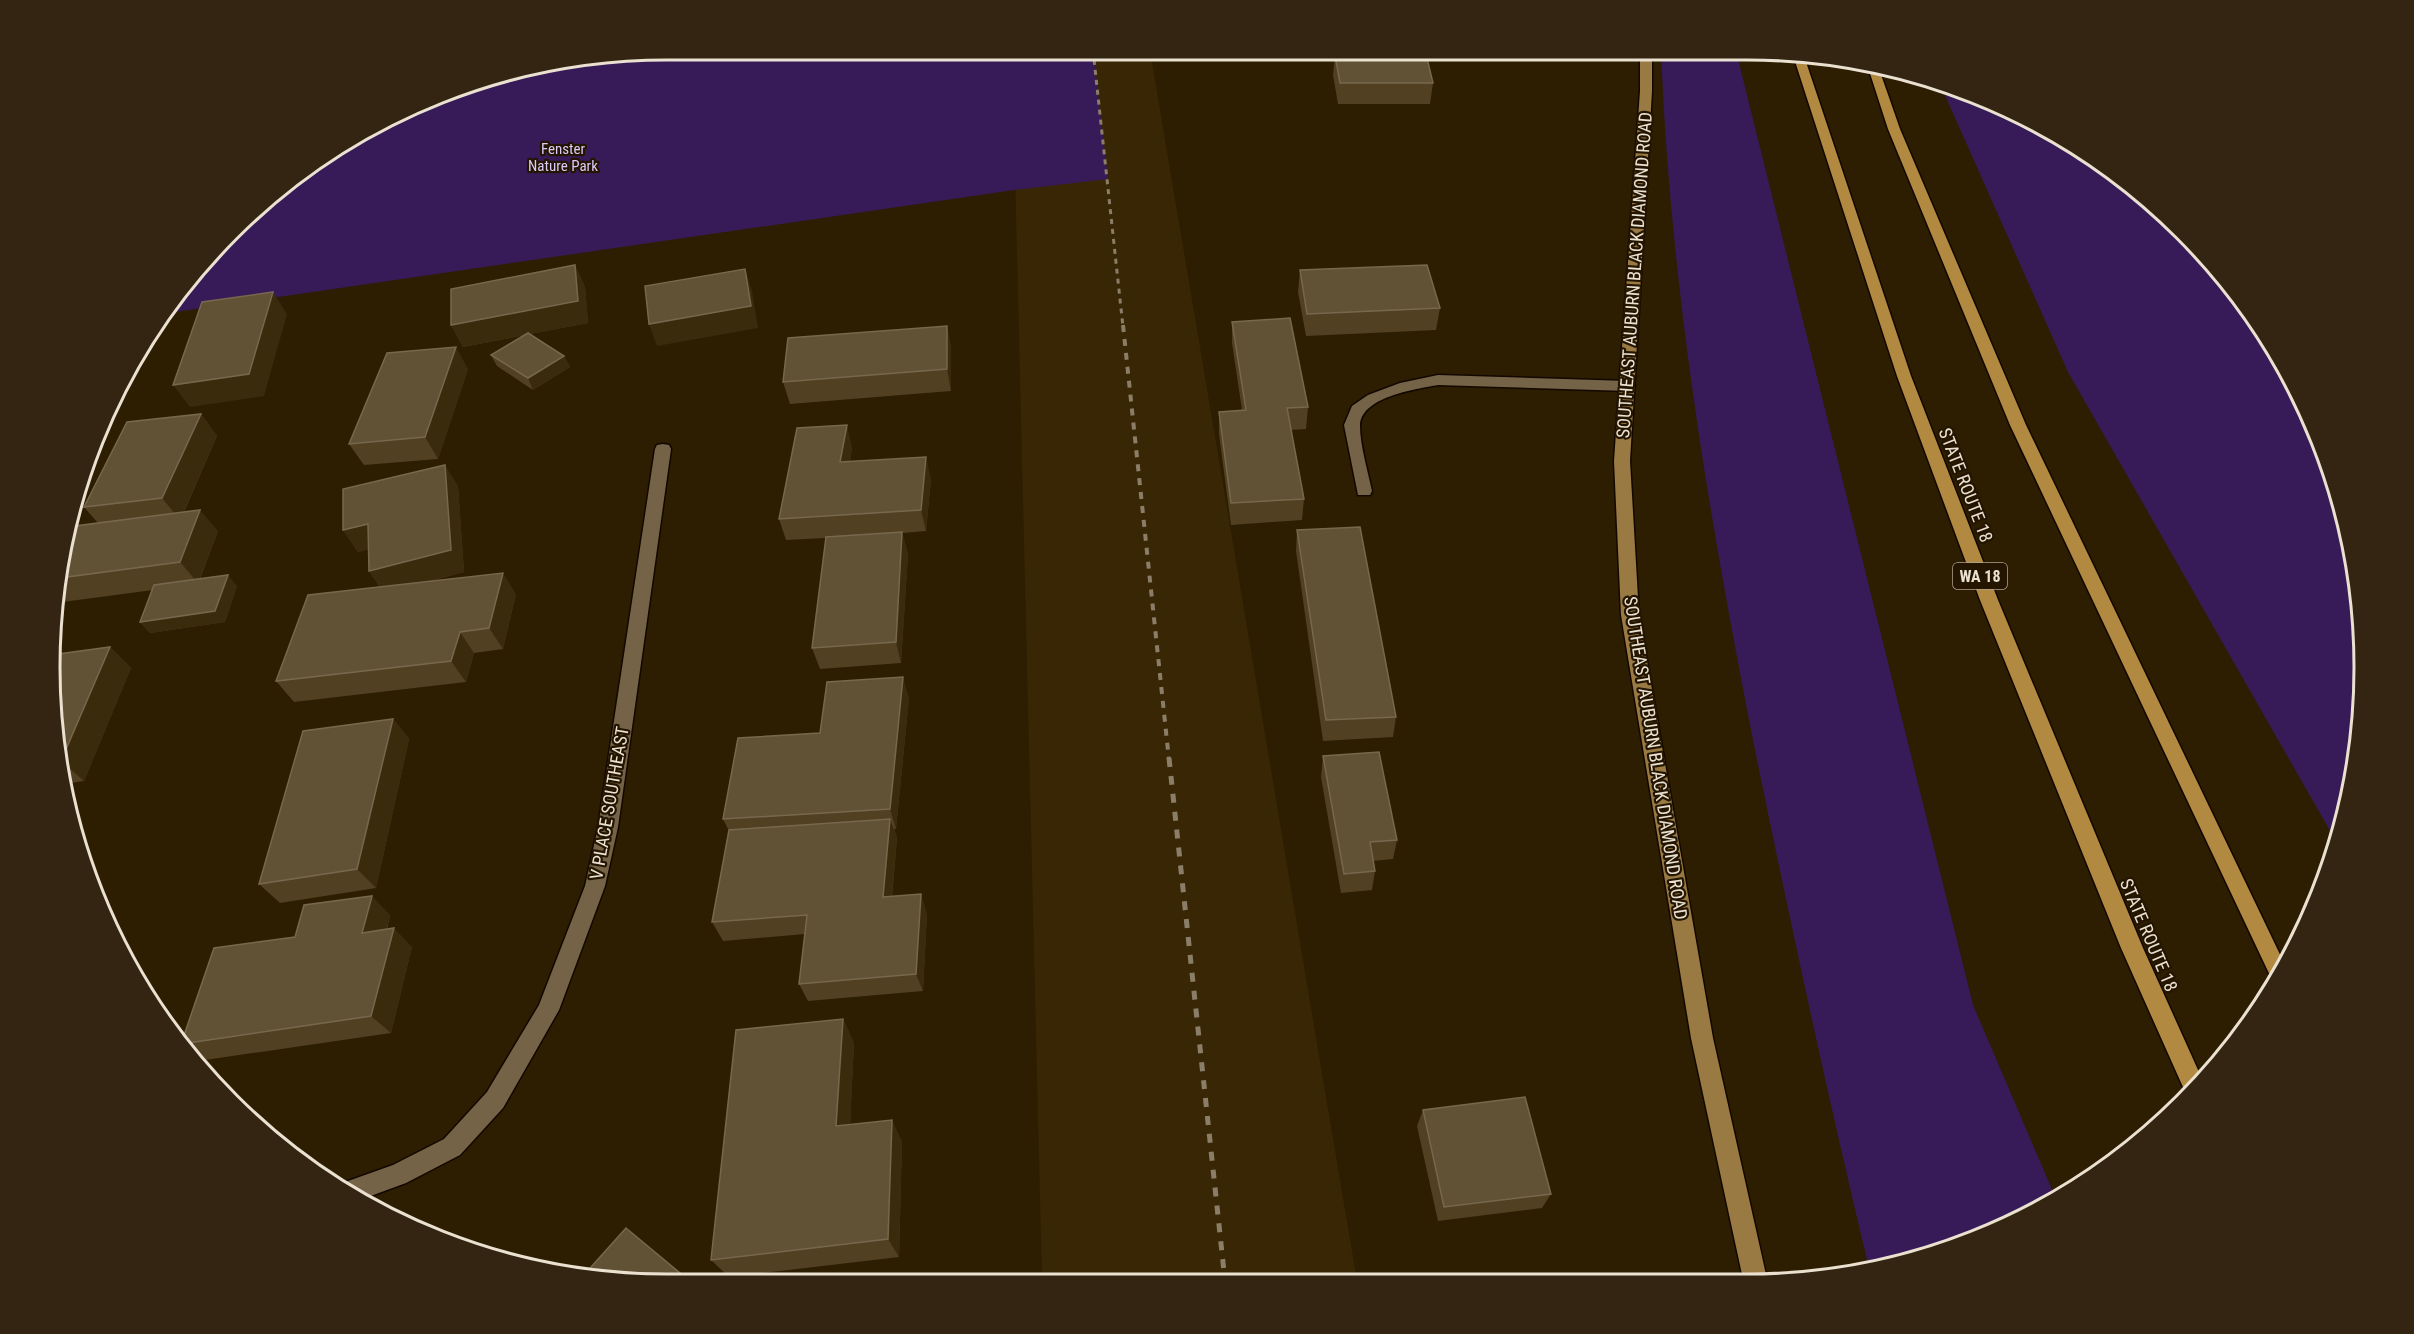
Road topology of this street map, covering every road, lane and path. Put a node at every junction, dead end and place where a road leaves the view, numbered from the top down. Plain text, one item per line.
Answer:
1 (1646, 60) edge
2 (1800, 62) edge
3 (1875, 74) edge
4 (1628, 386) junction
5 (663, 450) dead end
6 (1364, 491) dead end
7 (2275, 967) edge
8 (2191, 1080) edge
9 (357, 1189) edge
10 (1754, 1274) edge

1 - 4 main road, SOUTHEAST AUBURN BLACK DIAMOND ROAD
2 - 8 highway, STATE ROUTE 18 / WA 18
3 - 7 highway
4 - 6 street
4 - 10 main road, SOUTHEAST AUBURN BLACK DIAMOND ROAD
5 - 9 street, V PLACE SOUTHEAST

